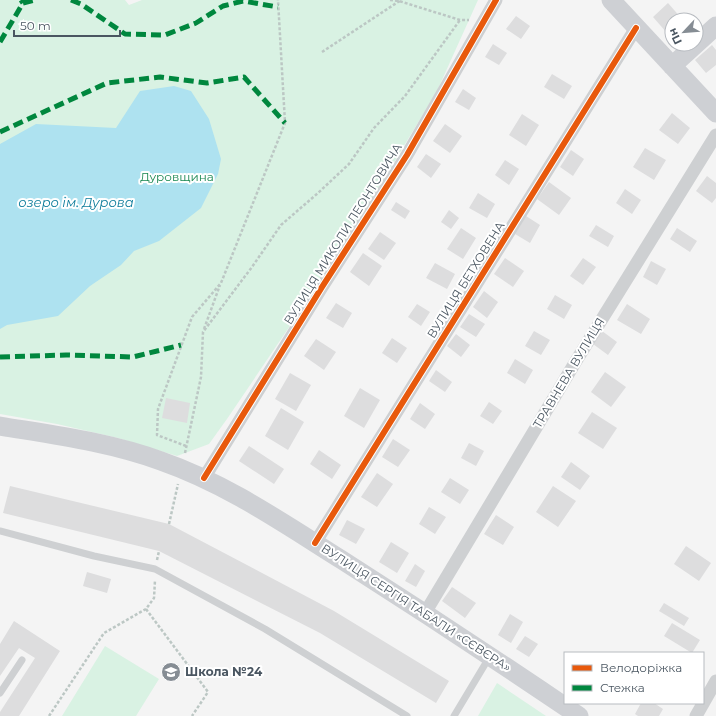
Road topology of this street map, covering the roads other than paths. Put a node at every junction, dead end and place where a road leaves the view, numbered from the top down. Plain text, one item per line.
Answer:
1 (496, 0) edge
2 (610, 0) edge
3 (716, 26) edge
4 (636, 28) junction
5 (672, 66) junction
6 (716, 113) edge
7 (716, 136) edge
8 (0, 426) edge
9 (204, 478) junction
10 (0, 531) edge
11 (315, 543) junction
12 (424, 613) junction
13 (490, 656) junction
14 (22, 660) dead end
15 (716, 681) edge
16 (0, 693) edge
17 (704, 702) edge
18 (703, 704) edge
19 (576, 715) edge
20 (407, 716) edge
21 (454, 716) edge
22 (696, 716) edge

1 - 9 street, ВУЛИЦЯ МИКОЛИ ЛЕОНТОВИЧА
2 - 4 main road
3 - 5 main road
4 - 5 main road
4 - 11 street, ВУЛИЦЯ БЕТХОВЕНА
5 - 6 main road
7 - 12 street, ТРАВНЕВА ВУЛИЦЯ
8 - 9 main road, ВУЛИЦЯ СЕРГІЯ ТАБАЛИ «СЄВЄРА»
9 - 11 main road, ВУЛИЦЯ СЕРГІЯ ТАБАЛИ «СЄВЄРА»
10 - 20 lane
11 - 12 main road, ВУЛИЦЯ СЕРГІЯ ТАБАЛИ «СЄВЄРА»
12 - 13 main road, ВУЛИЦЯ СЕРГІЯ ТАБАЛИ «СЄВЄРА»
13 - 19 main road, ВУЛИЦЯ СЕРГІЯ ТАБАЛИ «СЄВЄРА»
13 - 21 lane
14 - 16 lane
15 - 17 street
18 - 22 street

